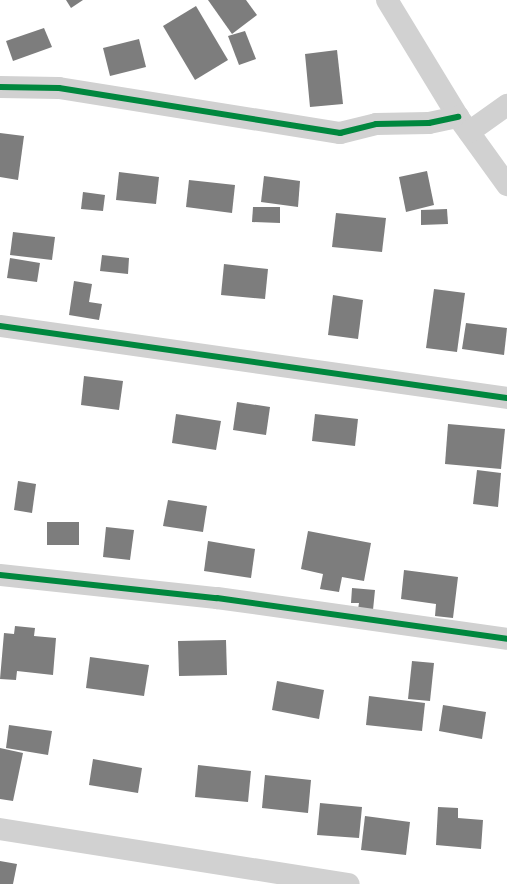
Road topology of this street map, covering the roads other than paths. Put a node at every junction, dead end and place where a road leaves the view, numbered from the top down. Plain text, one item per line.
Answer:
1 (387, 0) edge
2 (0, 87) edge
3 (507, 105) edge
4 (464, 124) junction
5 (507, 185) edge
6 (0, 326) edge
7 (507, 398) edge
8 (0, 575) edge
9 (507, 639) edge
10 (0, 829) edge
11 (349, 884) edge

1 - 4 street
2 - 4 street
3 - 4 street
4 - 5 street
6 - 7 street
8 - 9 street
10 - 11 street

